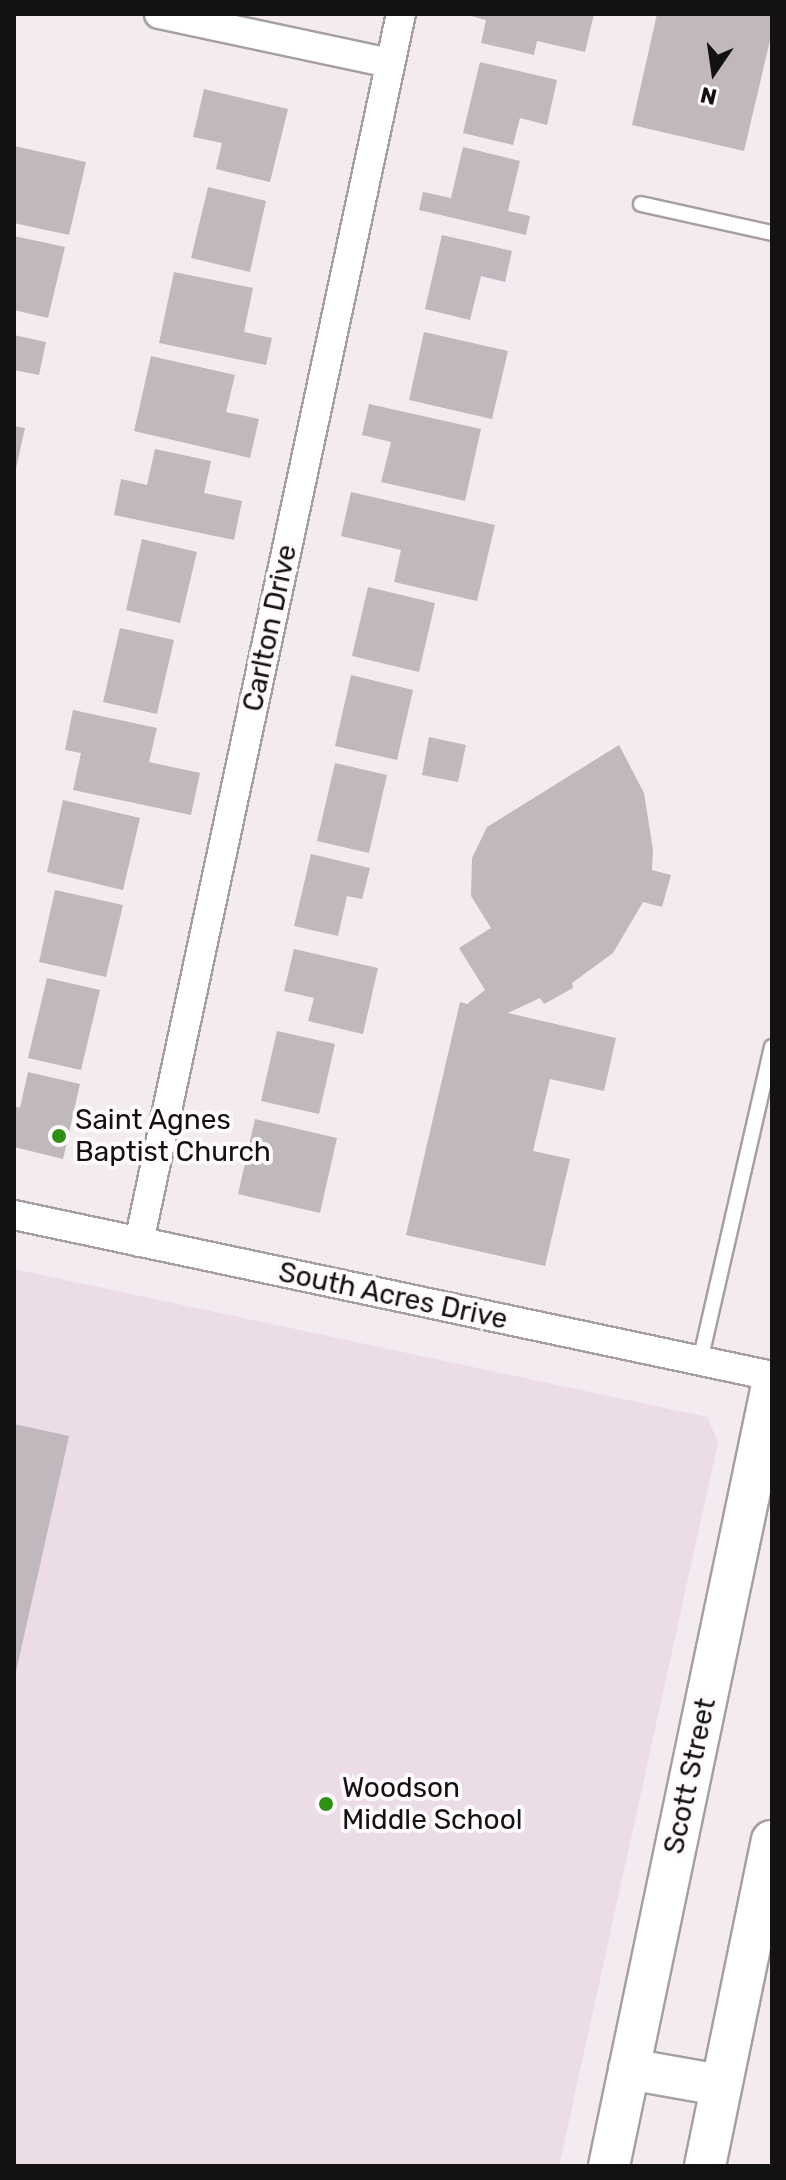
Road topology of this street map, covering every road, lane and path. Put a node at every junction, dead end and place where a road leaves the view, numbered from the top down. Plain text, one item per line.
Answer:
1 (159, 14) edge
2 (401, 14) edge
3 (390, 63) junction
4 (641, 204) dead end
5 (772, 233) edge
6 (772, 1047) edge
7 (14, 1215) edge
8 (139, 1242) junction
9 (700, 1361) junction
10 (772, 1376) edge
11 (772, 1385) edge
12 (772, 1841) edge
13 (629, 2069) junction
14 (720, 2085) junction
15 (609, 2166) edge
16 (705, 2166) edge

1 - 3 street
2 - 3 street, Carlton Drive
3 - 8 street, Carlton Drive
4 - 5 lane
6 - 9 lane
7 - 8 street, South Acres Drive
8 - 9 street, South Acres Drive
9 - 10 street, South Acres Drive
11 - 13 main road, Scott Street
12 - 14 main road
13 - 14 main road
13 - 15 main road, Scott Street
14 - 16 main road

